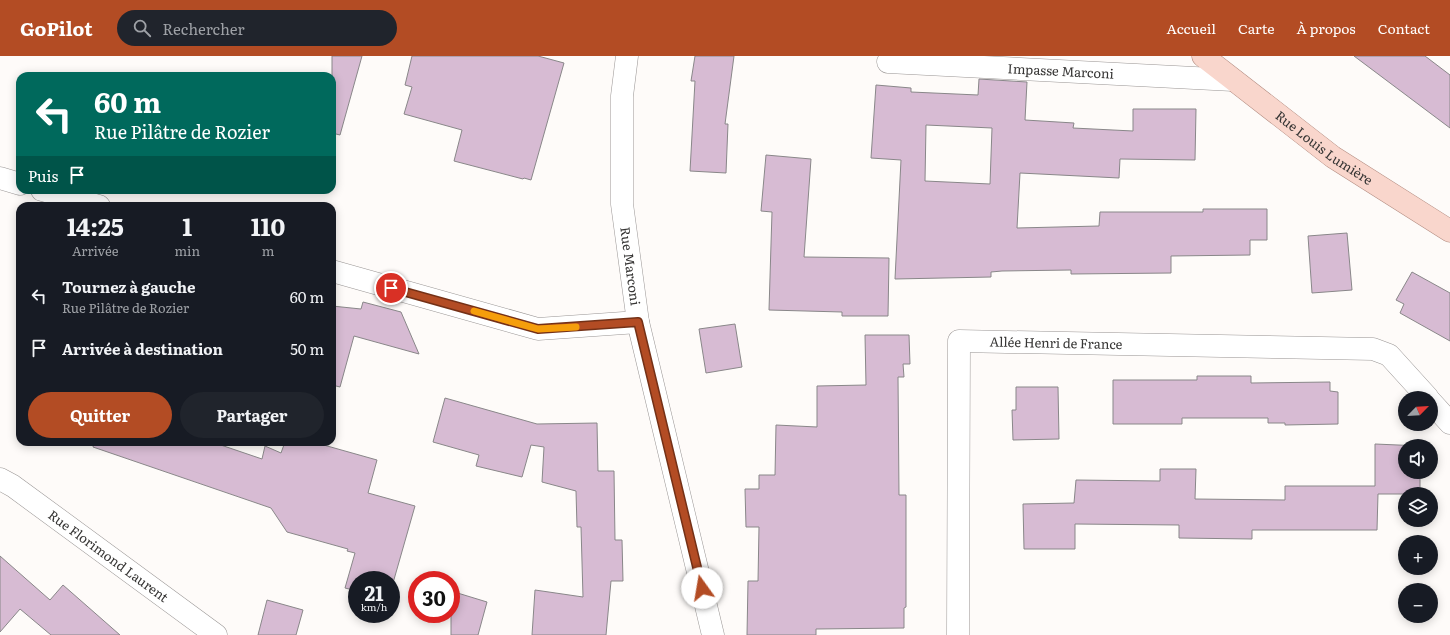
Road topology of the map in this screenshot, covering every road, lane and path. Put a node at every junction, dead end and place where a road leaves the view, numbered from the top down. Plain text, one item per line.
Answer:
1 (626, 56) edge
2 (1203, 56) edge
3 (888, 62) dead end
4 (1233, 80) junction
5 (0, 178) edge
6 (16, 183) edge
7 (56, 194) edge
8 (85, 202) edge
9 (1450, 231) edge
10 (336, 272) edge
11 (638, 322) junction
12 (1422, 391) edge
13 (1438, 410) edge
14 (1450, 423) edge
15 (0, 478) edge
16 (216, 635) edge
17 (713, 635) edge
18 (958, 635) edge

1 - 11 street, Rue Marconi
2 - 4 main road, Rue Louis Lumière
3 - 4 street, Impasse Marconi
4 - 9 main road, Rue Louis Lumière
5 - 6 street
7 - 8 street
10 - 11 street
11 - 17 street, Rue Marconi
12 - 18 street, Allée Henri de France
13 - 14 street
15 - 16 street, Rue Florimond Laurent

